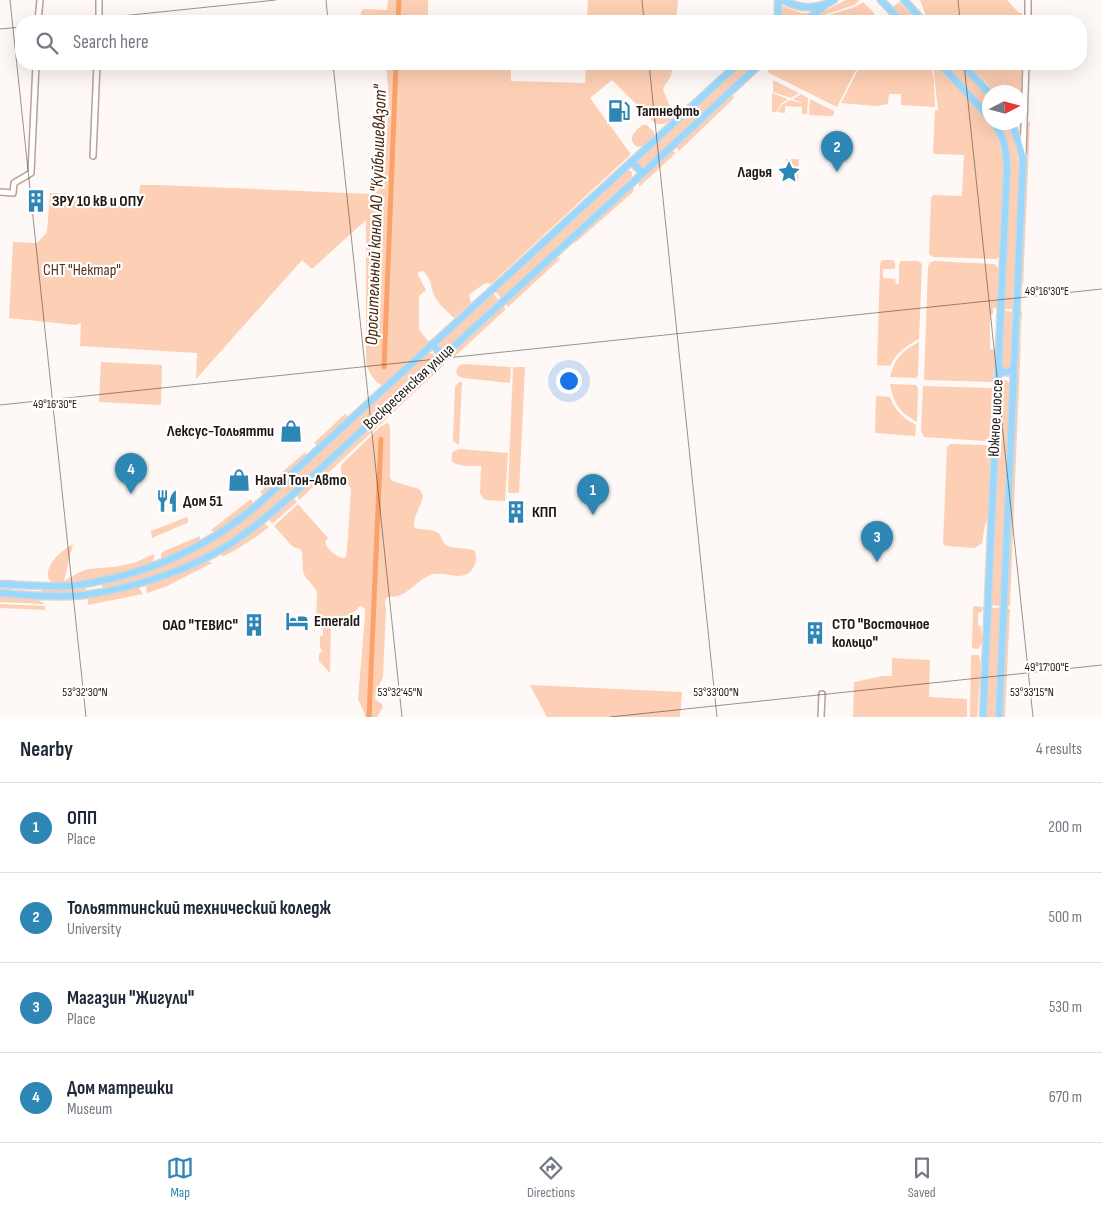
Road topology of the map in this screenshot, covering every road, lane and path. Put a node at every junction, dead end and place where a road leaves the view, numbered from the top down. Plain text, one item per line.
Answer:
1 (40, 0) edge
2 (99, 0) edge
3 (778, 0) edge
4 (783, 0) edge
5 (834, 0) edge
6 (881, 0) edge
7 (904, 0) edge
8 (1028, 0) edge
9 (825, 5) junction
10 (39, 15) edge
11 (98, 15) edge
12 (778, 15) edge
13 (813, 15) edge
14 (895, 15) edge
15 (918, 15) edge
16 (1028, 15) edge
17 (36, 70) edge
18 (97, 70) edge
19 (731, 70) edge
20 (754, 70) edge
21 (946, 70) edge
22 (968, 70) edge
23 (1026, 70) edge
24 (982, 85) edge
25 (982, 109) edge
26 (999, 130) edge
27 (1015, 130) edge
28 (93, 156) dead end
29 (1023, 159) junction
30 (631, 162) junction
31 (643, 174) junction
32 (0, 192) edge
33 (432, 344) junction
34 (443, 356) junction
35 (998, 365) junction
36 (1014, 368) junction
37 (998, 382) junction
38 (1014, 382) junction
39 (104, 580) junction
40 (0, 584) edge
41 (80, 585) junction
42 (106, 590) junction
43 (0, 593) edge
44 (84, 595) junction
45 (822, 694) dead end
46 (821, 717) edge
47 (983, 717) edge
48 (999, 717) edge

1 - 10 street
2 - 11 street
3 - 12 main road
4 - 9 main road
5 - 9 main road
6 - 14 main road
7 - 15 main road
8 - 16 street
9 - 13 main road
17 - 32 street
18 - 28 street
19 - 30 main road, Воскресенская улица
20 - 31 main road, Воскресенская улица
21 - 25 main road
22 - 24 main road
23 - 29 street
26 - 35 main road, Южное шоссе
27 - 29 main road, Южное шоссе
29 - 36 main road, Южное шоссе
30 - 31 main road
30 - 33 main road, Воскресенская улица
31 - 34 main road, Воскресенская улица
33 - 34 main road
33 - 39 main road, Воскресенская улица
34 - 42 main road, Воскресенская улица
35 - 36 main road
35 - 37 main road, Южное шоссе
36 - 38 main road, Южное шоссе
37 - 38 main road
37 - 47 main road, Южное шоссе
38 - 48 main road, Южное шоссе
39 - 41 main road, Воскресенская улица
39 - 42 main road
40 - 41 main road, Воскресенская улица
41 - 44 main road
42 - 44 main road, Воскресенская улица
43 - 44 main road, Воскресенская улица
45 - 46 street

